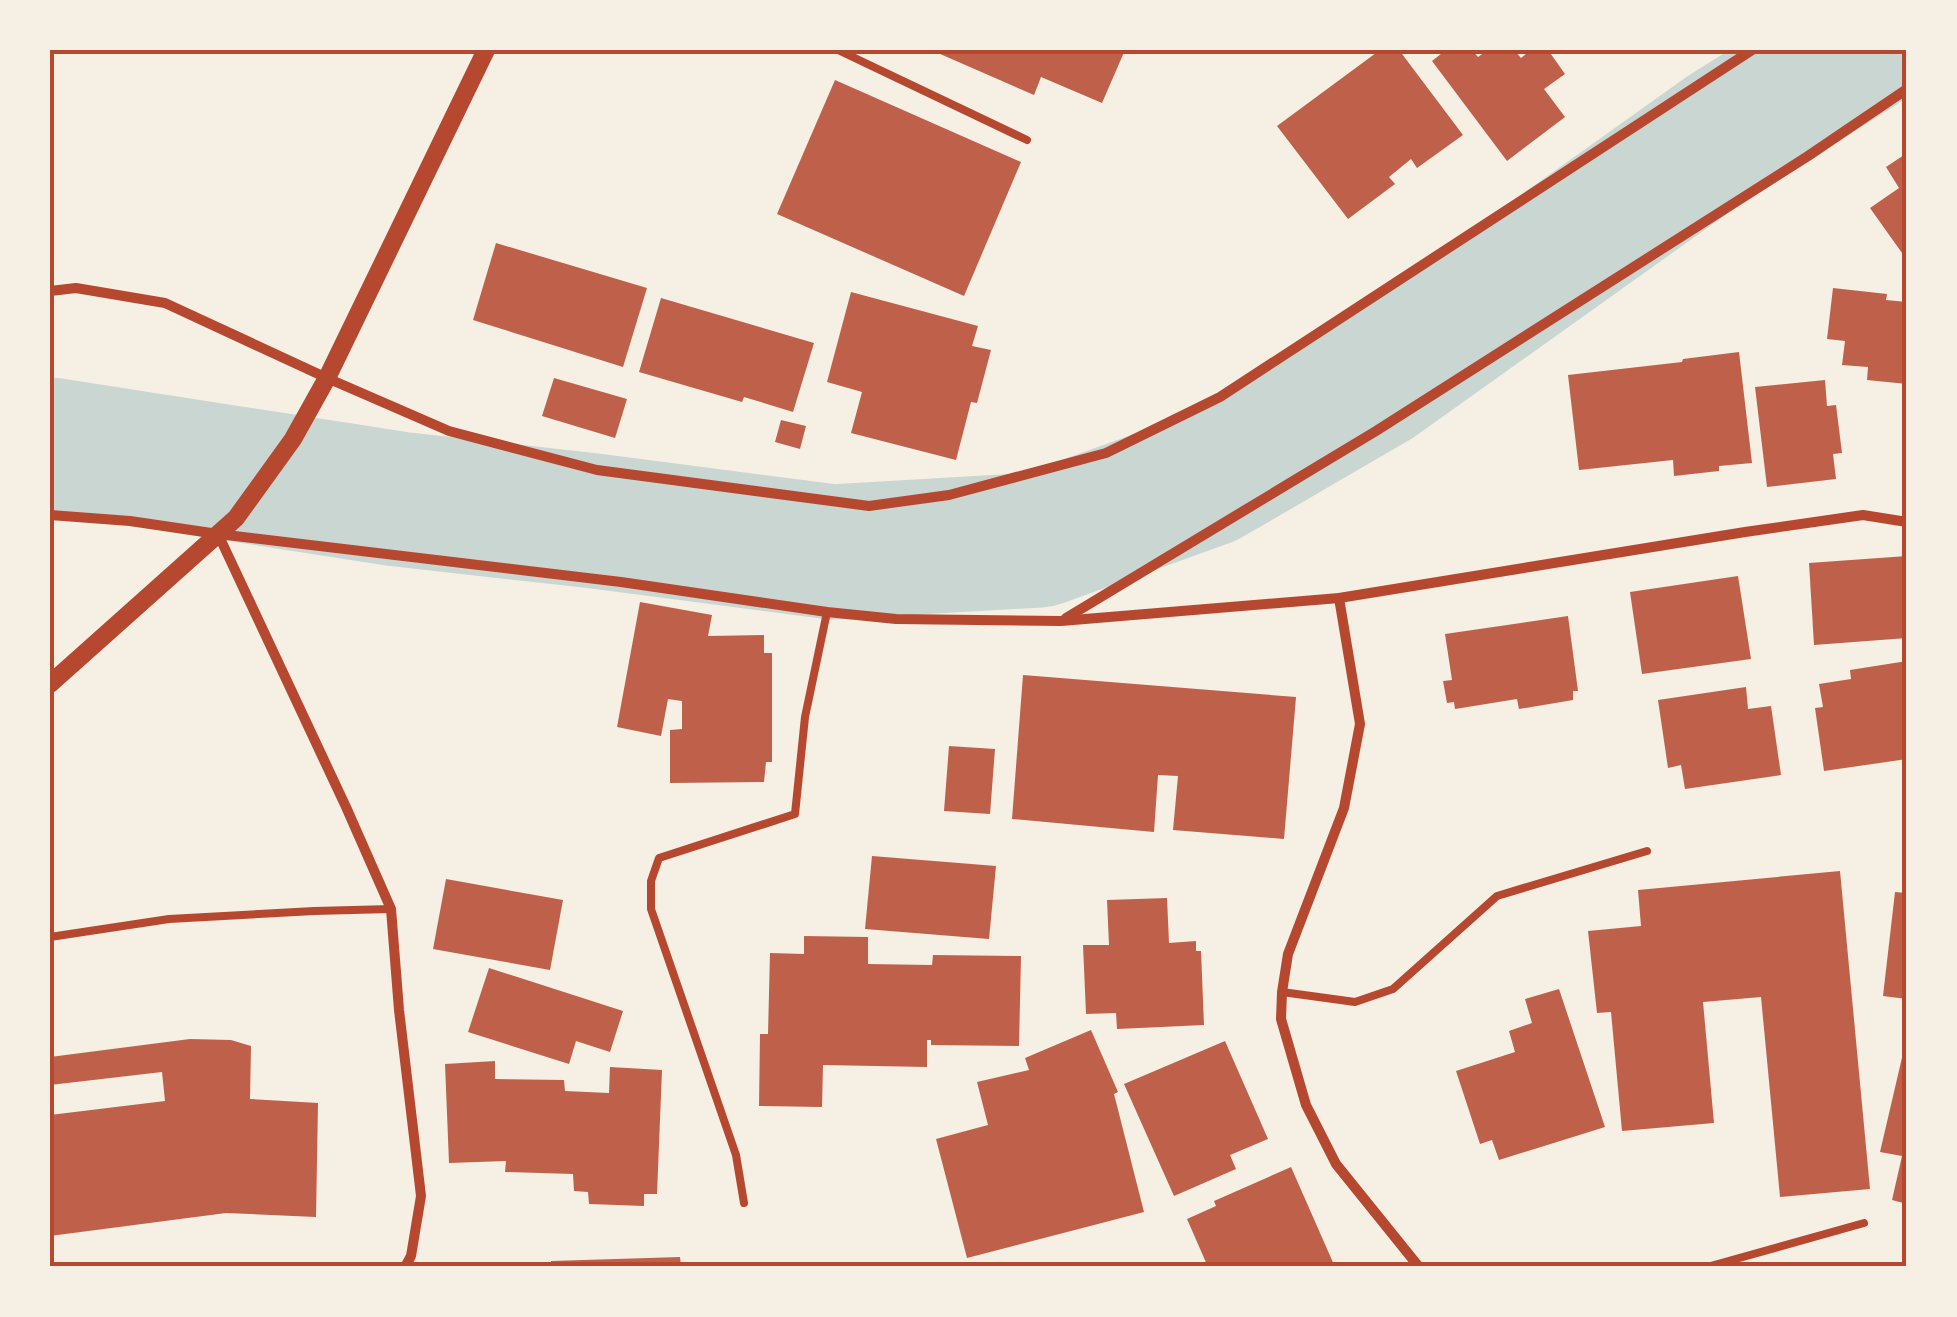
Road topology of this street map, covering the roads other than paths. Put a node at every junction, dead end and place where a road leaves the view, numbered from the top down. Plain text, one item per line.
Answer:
1 (486, 50) edge
2 (838, 50) edge
3 (1752, 50) edge
4 (1907, 89) edge
5 (1027, 140) dead end
6 (50, 291) edge
7 (327, 378) junction
8 (50, 515) edge
9 (1907, 522) edge
10 (218, 534) junction
11 (1339, 598) junction
12 (828, 612) junction
13 (1060, 621) junction
14 (50, 684) edge
15 (1647, 851) dead end
16 (391, 909) junction
17 (50, 937) edge
18 (1282, 992) junction
19 (744, 1203) dead end
20 (1864, 1224) dead end
21 (406, 1267) edge
22 (1419, 1267) edge
23 (1707, 1267) edge

1 - 7 street
2 - 5 lane
3 - 7 street
4 - 13 street
6 - 7 street
7 - 10 street
8 - 10 street
9 - 11 street
10 - 12 street
10 - 14 street
10 - 16 street
11 - 13 street
11 - 18 street
12 - 13 street
12 - 19 lane
15 - 18 lane
16 - 17 lane
16 - 21 street
18 - 22 street
20 - 23 lane

